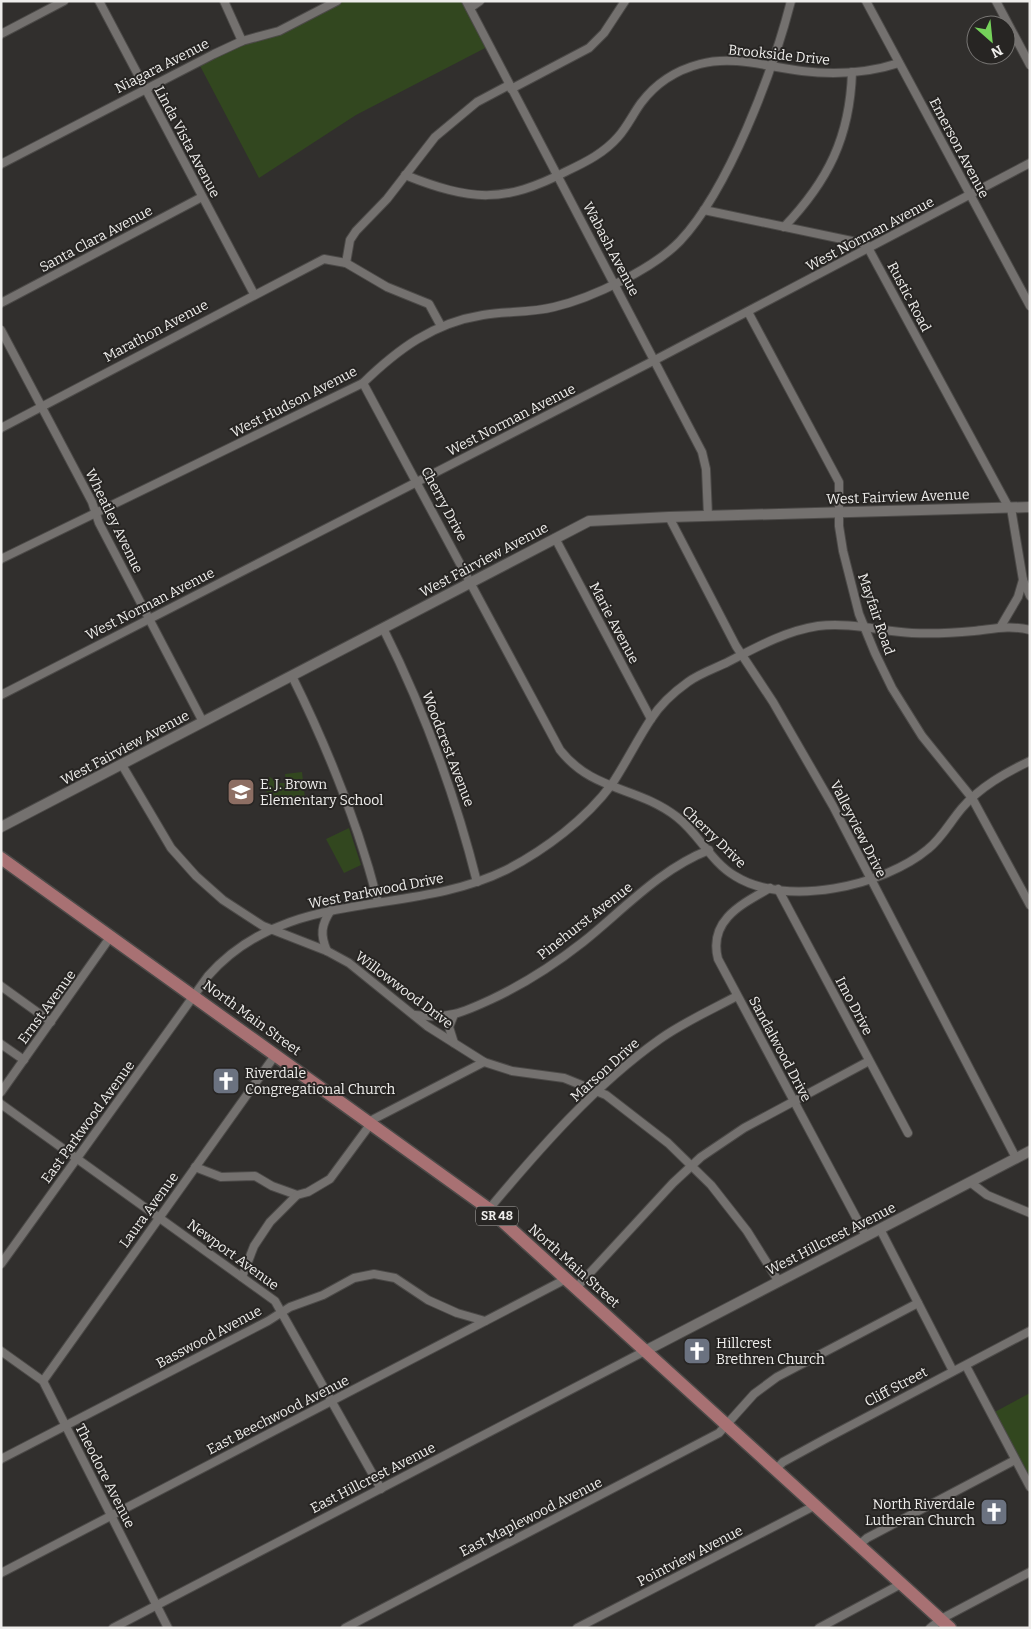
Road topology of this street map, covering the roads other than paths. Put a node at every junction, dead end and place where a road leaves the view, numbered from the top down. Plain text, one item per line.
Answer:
1 (64, 1) edge
2 (99, 1) edge
3 (224, 1) edge
4 (337, 1) edge
5 (480, 1) edge
6 (624, 1) edge
7 (791, 1) edge
8 (866, 1) edge
9 (996, 1) edge
10 (468, 4) edge
11 (1, 34) edge
12 (242, 41) junction
13 (900, 63) junction
14 (771, 65) junction
15 (1030, 65) edge
16 (852, 72) junction
17 (510, 87) junction
18 (145, 88) junction
19 (1030, 163) edge
20 (1, 164) edge
21 (405, 175) junction
22 (558, 176) junction
23 (202, 196) junction
24 (970, 196) junction
25 (704, 210) junction
26 (784, 227) junction
27 (869, 249) junction
28 (346, 263) junction
29 (614, 283) junction
30 (254, 294) junction
31 (1, 303) edge
32 (1030, 306) edge
33 (748, 312) junction
34 (441, 326) junction
35 (1, 330) edge
36 (655, 360) junction
37 (363, 383) junction
38 (41, 406) junction
39 (1, 428) edge
40 (418, 482) junction
41 (1030, 507) edge
42 (1010, 508) junction
43 (96, 513) junction
44 (840, 513) junction
45 (708, 516) junction
46 (669, 517) junction
47 (555, 538) junction
48 (1, 559) edge
49 (1023, 580) junction
50 (471, 583) junction
51 (1030, 596) edge
52 (149, 618) junction
53 (1001, 626) junction
54 (382, 628) junction
55 (865, 628) junction
56 (1030, 630) edge
57 (742, 655) junction
58 (292, 676) junction
59 (1, 696) edge
60 (651, 719) junction
61 (203, 722) junction
62 (1030, 761) edge
63 (122, 765) junction
64 (610, 786) junction
65 (972, 798) junction
66 (1, 827) edge
67 (709, 850) junction
68 (3, 862) edge
69 (871, 880) junction
70 (477, 882) junction
71 (770, 888) junction
72 (778, 889) junction
73 (378, 902) junction
74 (1030, 905) edge
75 (330, 910) junction
76 (274, 930) junction
77 (111, 936) junction
78 (328, 951) junction
79 (1, 986) edge
80 (194, 995) junction
81 (737, 996) junction
82 (416, 1015) junction
83 (453, 1016) junction
84 (51, 1022) junction
85 (454, 1043) junction
86 (1, 1044) edge
87 (276, 1054) junction
88 (24, 1060) junction
89 (869, 1061) junction
90 (484, 1062) junction
91 (597, 1090) junction
92 (1, 1092) edge
93 (793, 1101) junction
94 (1, 1104) edge
95 (371, 1122) junction
96 (908, 1133) dead end
97 (1030, 1151) edge
98 (1016, 1158) junction
99 (77, 1159) junction
100 (692, 1165) junction
101 (195, 1167) junction
102 (970, 1182) junction
103 (297, 1195) junction
104 (489, 1209) junction
105 (1030, 1213) edge
106 (159, 1217) junction
107 (880, 1229) junction
108 (866, 1236) junction
109 (1, 1264) edge
110 (242, 1277) junction
111 (566, 1279) junction
112 (779, 1282) junction
113 (576, 1288) junction
114 (918, 1303) junction
115 (282, 1311) junction
116 (485, 1321) junction
117 (1030, 1331) edge
118 (1, 1351) edge
119 (645, 1351) junction
120 (966, 1366) junction
121 (953, 1371) junction
122 (43, 1381) junction
123 (332, 1401) junction
124 (65, 1426) junction
125 (726, 1426) junction
126 (1, 1459) edge
127 (1015, 1460) junction
128 (776, 1469) junction
129 (1030, 1487) edge
130 (381, 1489) junction
131 (814, 1506) junction
132 (111, 1516) junction
133 (859, 1545) junction
134 (1030, 1572) edge
135 (1, 1573) edge
136 (901, 1584) junction
137 (157, 1605) junction
138 (361, 1619) junction
139 (945, 1623) edge
140 (113, 1628) edge
141 (168, 1628) edge
142 (345, 1628) edge
143 (366, 1628) edge
144 (576, 1628) edge
145 (818, 1628) edge
146 (930, 1628) edge

1 - 11 street
2 - 18 street, Linda Vista Avenue
3 - 12 street
4 - 12 street, Niagara Avenue
5 - 10 street
6 - 17 street
7 - 14 street, West Hudson Avenue
8 - 13 street, Emerson Avenue
9 - 15 street
10 - 17 street, Wabash Avenue
12 - 18 street, Niagara Avenue
13 - 16 street, Brookside Drive
13 - 24 street, Emerson Avenue
14 - 16 street, Brookside Drive
14 - 22 street, Brookside Drive
14 - 25 street, West Hudson Avenue
16 - 26 street
17 - 21 street
17 - 22 street, Wabash Avenue
18 - 20 street, Niagara Avenue
18 - 23 street, Linda Vista Avenue
19 - 24 street, West Norman Avenue
21 - 22 street, Brookside Drive
21 - 28 street
22 - 29 street, Wabash Avenue
23 - 30 street, Linda Vista Avenue
23 - 31 street, Santa Clara Avenue
24 - 27 street, West Norman Avenue
24 - 32 street, Emerson Avenue
25 - 26 street
25 - 29 street, West Hudson Avenue
26 - 27 street
27 - 33 street, West Norman Avenue
27 - 42 street, Rustic Road
28 - 30 street, Marathon Avenue
28 - 34 street
29 - 34 street, West Hudson Avenue
29 - 36 street, Wabash Avenue
30 - 38 street, Marathon Avenue
33 - 36 street, West Norman Avenue
33 - 44 street, Mayfair Road
34 - 37 street, West Hudson Avenue
35 - 38 street, Wheatley Avenue
36 - 40 street, West Norman Avenue
36 - 45 street, Wabash Avenue
37 - 40 street, Cherry Drive
37 - 43 street, West Hudson Avenue
38 - 39 street, Marathon Avenue
38 - 43 street, Wheatley Avenue
40 - 50 street, Cherry Drive
40 - 52 street, West Norman Avenue
41 - 42 street, West Fairview Avenue
42 - 44 street, West Fairview Avenue
42 - 49 street, Rustic Road
43 - 48 street, West Hudson Avenue
43 - 52 street, Wheatley Avenue
44 - 45 street, West Fairview Avenue
44 - 55 street, Mayfair Road
45 - 46 street, West Fairview Avenue
46 - 47 street, West Fairview Avenue
46 - 57 street, Valleyview Drive
47 - 50 street, West Fairview Avenue
47 - 60 street, Marie Avenue
49 - 51 street, Rustic Road
49 - 53 street
50 - 54 street, West Fairview Avenue
50 - 64 street, Cherry Drive
52 - 59 street, West Norman Avenue
52 - 61 street, Wheatley Avenue
53 - 55 street, West Parkwood Drive
53 - 56 street, West Parkwood Drive
54 - 58 street, West Fairview Avenue
54 - 70 street, Woodcrest Avenue
55 - 57 street, West Parkwood Drive
55 - 65 street, Mayfair Road
57 - 60 street, West Parkwood Drive
57 - 69 street, Valleyview Drive
58 - 61 street, West Fairview Avenue
58 - 73 street
60 - 64 street, West Parkwood Drive
61 - 63 street, West Fairview Avenue
62 - 65 street, Cherry Drive
63 - 66 street, West Fairview Avenue
63 - 76 street, Willowwood Drive
64 - 67 street, Cherry Drive
64 - 70 street, West Parkwood Drive
65 - 69 street, Cherry Drive
65 - 74 street, Mayfair Road
67 - 71 street, Cherry Drive
67 - 83 street, Pinehurst Avenue
68 - 77 main road, North Main Street / SR 48
69 - 72 street, Cherry Drive
69 - 98 street, Valleyview Drive
70 - 73 street, West Parkwood Drive
71 - 72 street, Cherry Drive
71 - 81 street, Sandalwood Drive
72 - 89 street, Imo Drive
73 - 75 street, West Parkwood Drive
75 - 76 street, West Parkwood Drive
75 - 78 street
76 - 78 street, Willowwood Drive
76 - 80 street, West Parkwood Drive
77 - 80 main road, North Main Street / SR 48
77 - 84 street, Ernst Avenue
78 - 82 street, Willowwood Drive
79 - 84 street
80 - 87 main road, North Main Street / SR 48
80 - 99 street, East Parkwood Avenue
81 - 91 street, Marson Drive
81 - 93 street, Sandalwood Drive
82 - 83 street, Pinehurst Avenue
82 - 85 street, Willowwood Drive
83 - 85 street
84 - 88 street, Ernst Avenue
85 - 90 street, Willowwood Drive
86 - 88 street
87 - 95 main road, North Main Street / SR 48
87 - 101 street, Laura Avenue
88 - 92 street, Ernst Avenue
89 - 93 street
89 - 96 street, Imo Drive
90 - 91 street, Willowwood Drive
90 - 95 street
91 - 100 street, Willowwood Drive
91 - 104 street, Marson Drive
93 - 100 street
93 - 108 street, Sandalwood Drive
94 - 99 street, Newport Avenue
95 - 103 street
95 - 104 main road, North Main Street / SR 48
97 - 98 street, West Hillcrest Avenue
98 - 102 street, West Hillcrest Avenue
99 - 106 street, Newport Avenue
99 - 109 street, East Parkwood Avenue
100 - 112 street, Willowwood Drive
100 - 113 street
101 - 103 street
101 - 106 street, Laura Avenue
102 - 105 street
102 - 107 street, West Hillcrest Avenue
103 - 110 street
104 - 111 main road, North Main Street / SR 48
106 - 110 street, Newport Avenue
106 - 122 street, Laura Avenue
107 - 108 street, West Hillcrest Avenue
107 - 114 street
108 - 112 street, West Hillcrest Avenue
110 - 115 street, Newport Avenue
111 - 113 main road, North Main Street / SR 48
111 - 116 street, East Beechwood Avenue
112 - 119 street, West Hillcrest Avenue
113 - 119 main road, North Main Street / SR 48
114 - 121 street
114 - 125 street, East Maplewood Avenue
115 - 116 street, Basswood Avenue
115 - 123 street, Newport Avenue
115 - 124 street, Basswood Avenue
116 - 123 street, East Beechwood Avenue
117 - 120 street, Cliff Street
118 - 122 street, Theodore Avenue
119 - 125 main road, North Main Street / SR 48
119 - 130 street, East Hillcrest Avenue
120 - 121 street, Cliff Street
120 - 127 street
121 - 128 street, Cliff Street
122 - 124 street, Theodore Avenue
123 - 130 street, Newport Avenue
123 - 132 street, East Beechwood Avenue
124 - 126 street, Basswood Avenue
124 - 132 street, Theodore Avenue
125 - 128 main road, North Main Street / SR 48
125 - 138 street, East Maplewood Avenue
127 - 129 street
127 - 133 street
128 - 131 main road, North Main Street / SR 48
130 - 137 street, East Hillcrest Avenue
131 - 133 main road, North Main Street / SR 48
131 - 144 street, Pointview Avenue
132 - 135 street, East Beechwood Avenue
132 - 137 street, Theodore Avenue
133 - 136 main road, North Main Street / SR 48
134 - 139 street
136 - 139 main road, North Main Street / SR 48
136 - 145 street
137 - 140 street, East Hillcrest Avenue
137 - 141 street, Theodore Avenue
138 - 142 street, East Maplewood Avenue
138 - 143 street
139 - 146 street

